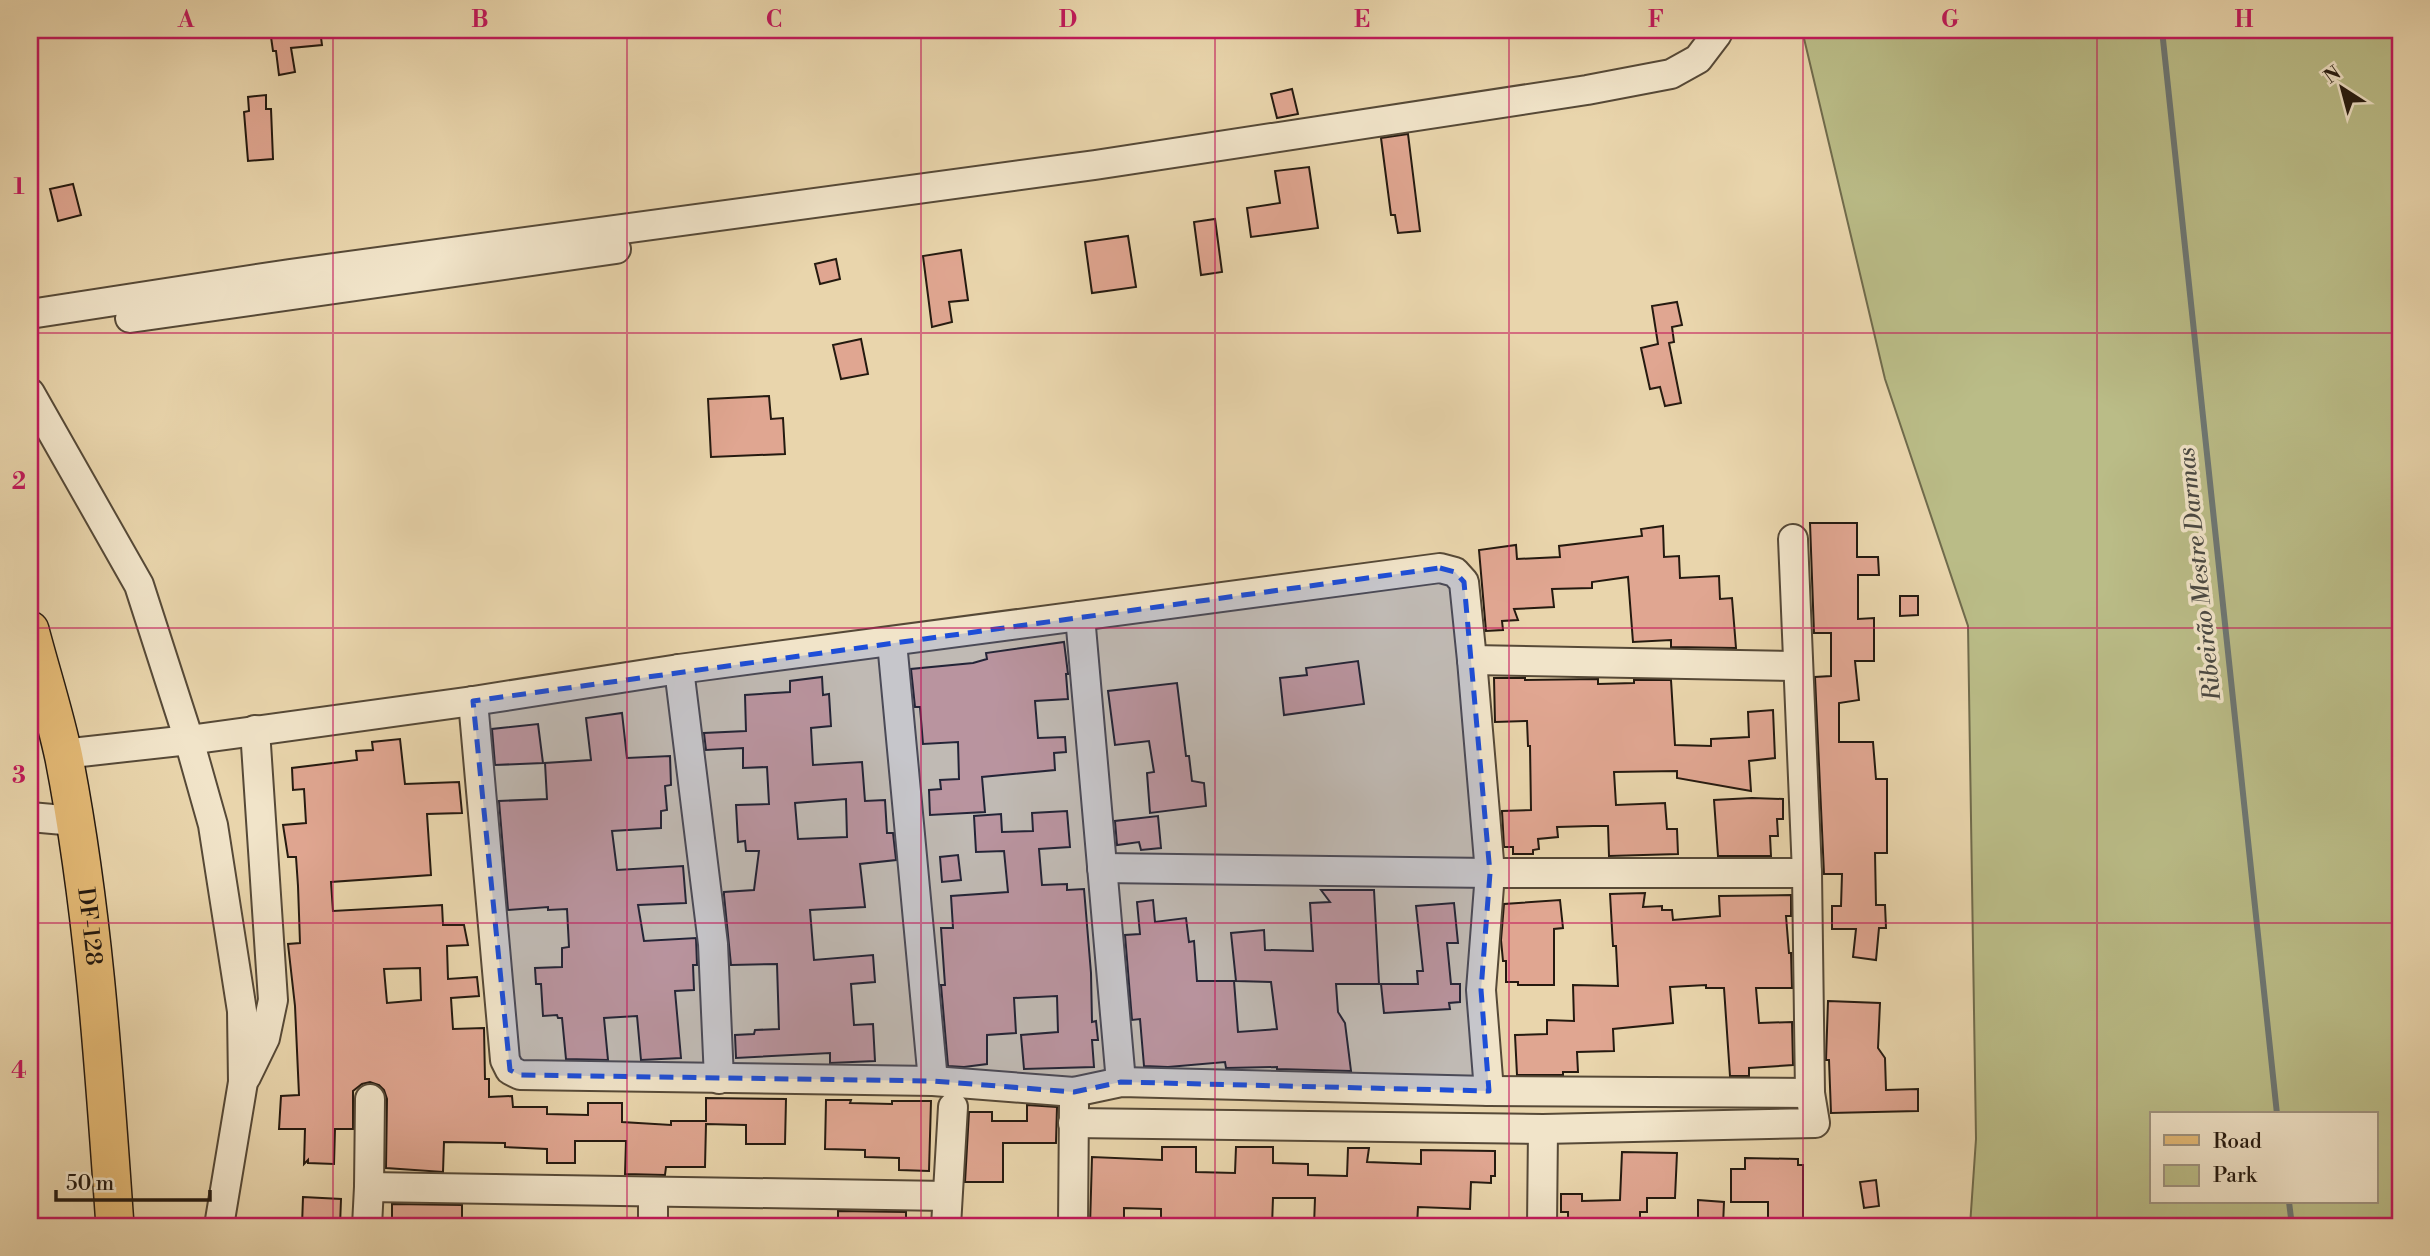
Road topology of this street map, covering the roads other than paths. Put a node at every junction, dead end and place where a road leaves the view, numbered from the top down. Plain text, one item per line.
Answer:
1 (1716, 30) edge
2 (1172, 173) dead end
3 (30, 314) edge
4 (30, 330) edge
5 (30, 393) edge
6 (1793, 539) dead end
7 (1080, 616) junction
8 (30, 630) edge
9 (892, 642) junction
10 (1472, 660) junction
11 (1798, 666) junction
12 (679, 669) junction
13 (472, 701) junction
14 (255, 730) junction
15 (189, 740) junction
16 (63, 754) junction
17 (30, 817) edge
18 (75, 821) junction
19 (1102, 868) junction
20 (1490, 873) junction
21 (1807, 873) junction
22 (719, 1079) junction
23 (933, 1081) junction
24 (243, 1082) junction
25 (1121, 1082) junction
26 (1489, 1091) junction
27 (1074, 1092) junction
28 (1811, 1093) junction
29 (370, 1100) dead end
30 (953, 1107) dead end
31 (1073, 1123) junction
32 (1544, 1129) junction
33 (369, 1187) junction
34 (653, 1192) junction
35 (947, 1196) junction
36 (115, 1226) edge
37 (219, 1226) edge
38 (367, 1226) edge
39 (653, 1226) edge
40 (946, 1226) edge
41 (1073, 1226) edge
42 (1542, 1226) edge

1 - 3 street
2 - 4 street
5 - 15 street
6 - 11 street
7 - 9 street
7 - 10 street
7 - 19 street
8 - 16 main road, DF-128 / DF-128
9 - 12 street
9 - 23 street
10 - 11 street
10 - 20 street
11 - 21 street
12 - 13 street
12 - 22 street
13 - 14 street
13 - 22 street
14 - 15 street
14 - 24 street
15 - 16 street
15 - 24 street
16 - 18 main road, DF-128 / DF-128
17 - 18 street
18 - 36 main road, DF-128 / DF-128
19 - 20 street
19 - 25 street
20 - 21 street
20 - 26 street
21 - 28 street
22 - 23 street
23 - 27 street
24 - 37 street
25 - 26 street
25 - 27 street
26 - 28 street
27 - 31 street
28 - 32 street
29 - 33 street
30 - 35 street
31 - 32 street
31 - 41 street
32 - 42 street
33 - 34 street
33 - 38 street
34 - 35 street
34 - 39 street
35 - 40 street

